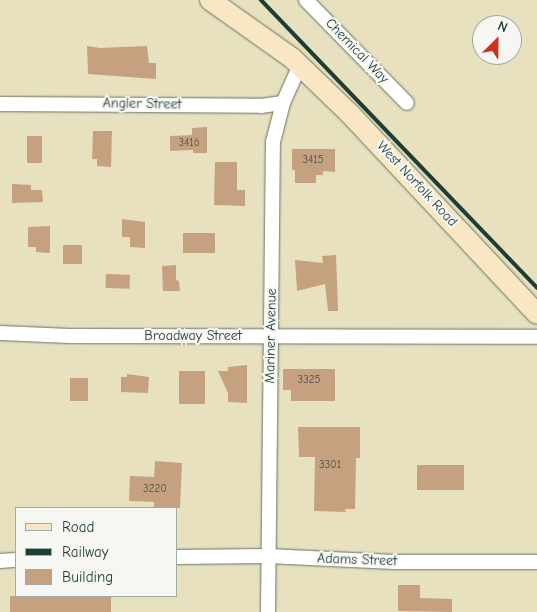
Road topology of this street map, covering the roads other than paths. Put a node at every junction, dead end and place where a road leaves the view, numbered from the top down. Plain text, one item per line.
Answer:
1 (210, 0) edge
2 (234, 0) edge
3 (306, 0) edge
4 (296, 62) junction
5 (283, 103) junction
6 (407, 103) dead end
7 (0, 104) edge
8 (537, 314) edge
9 (0, 333) edge
10 (271, 336) junction
11 (537, 338) edge
12 (268, 556) junction
13 (178, 557) edge
14 (15, 560) edge
15 (0, 561) edge
16 (537, 562) edge
17 (268, 612) edge

1 - 4 street, West Norfolk Road
2 - 4 street, West Norfolk Road
3 - 6 street, Chemical Way
4 - 5 street, Mariner Avenue
4 - 8 street, West Norfolk Road
5 - 7 street, Angler Street
5 - 10 street, Mariner Avenue
9 - 10 street, Broadway Street
10 - 11 street, Broadway Street
10 - 12 street, Mariner Avenue
12 - 13 street, Adams Street
12 - 16 street, Adams Street
12 - 17 street, Mariner Avenue
14 - 15 street

